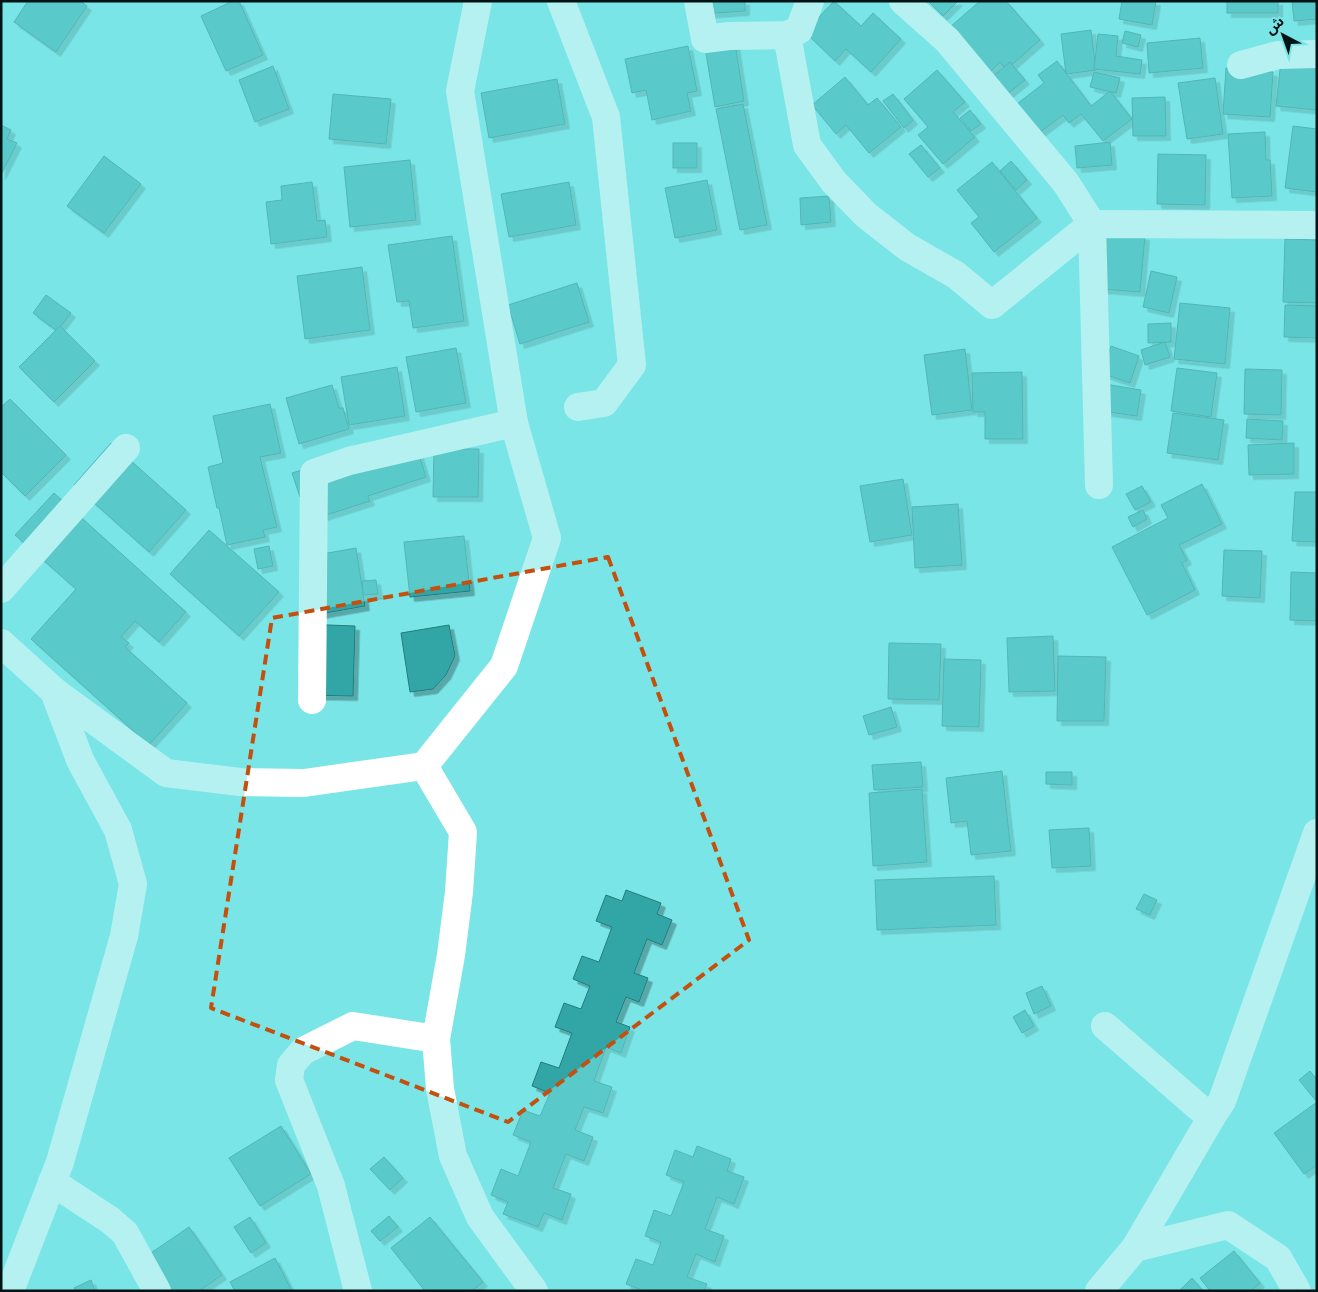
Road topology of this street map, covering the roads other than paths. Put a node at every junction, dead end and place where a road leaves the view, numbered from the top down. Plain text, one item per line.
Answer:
1 (478, 1) edge
2 (561, 1) edge
3 (698, 1) edge
4 (810, 1) edge
5 (904, 1) edge
6 (787, 35) junction
7 (1317, 54) edge
8 (1241, 65) dead end
9 (1092, 224) junction
10 (1317, 225) edge
11 (578, 408) dead end
12 (514, 423) junction
13 (126, 448) dead end
14 (1099, 485) dead end
15 (1, 589) edge
16 (1, 643) edge
17 (54, 691) junction
18 (312, 700) dead end
19 (424, 766) junction
20 (1317, 832) edge
21 (1105, 1026) dead end
22 (436, 1039) junction
23 (1211, 1118) junction
24 (52, 1182) junction
25 (1135, 1248) junction
26 (10, 1291) edge
27 (156, 1291) edge
28 (358, 1291) edge
29 (534, 1291) edge
30 (1099, 1291) edge
31 (1297, 1291) edge

1 - 12 street
2 - 11 street
3 - 6 street
4 - 6 street
5 - 9 street
6 - 9 street
7 - 8 street
9 - 10 street
9 - 14 street
12 - 18 street
12 - 19 street
13 - 15 street
16 - 17 street
17 - 19 street
17 - 24 street
19 - 22 street
20 - 23 street
21 - 23 street
22 - 28 street
22 - 29 street
23 - 25 street
24 - 26 street
24 - 27 street
25 - 30 street
25 - 31 street

